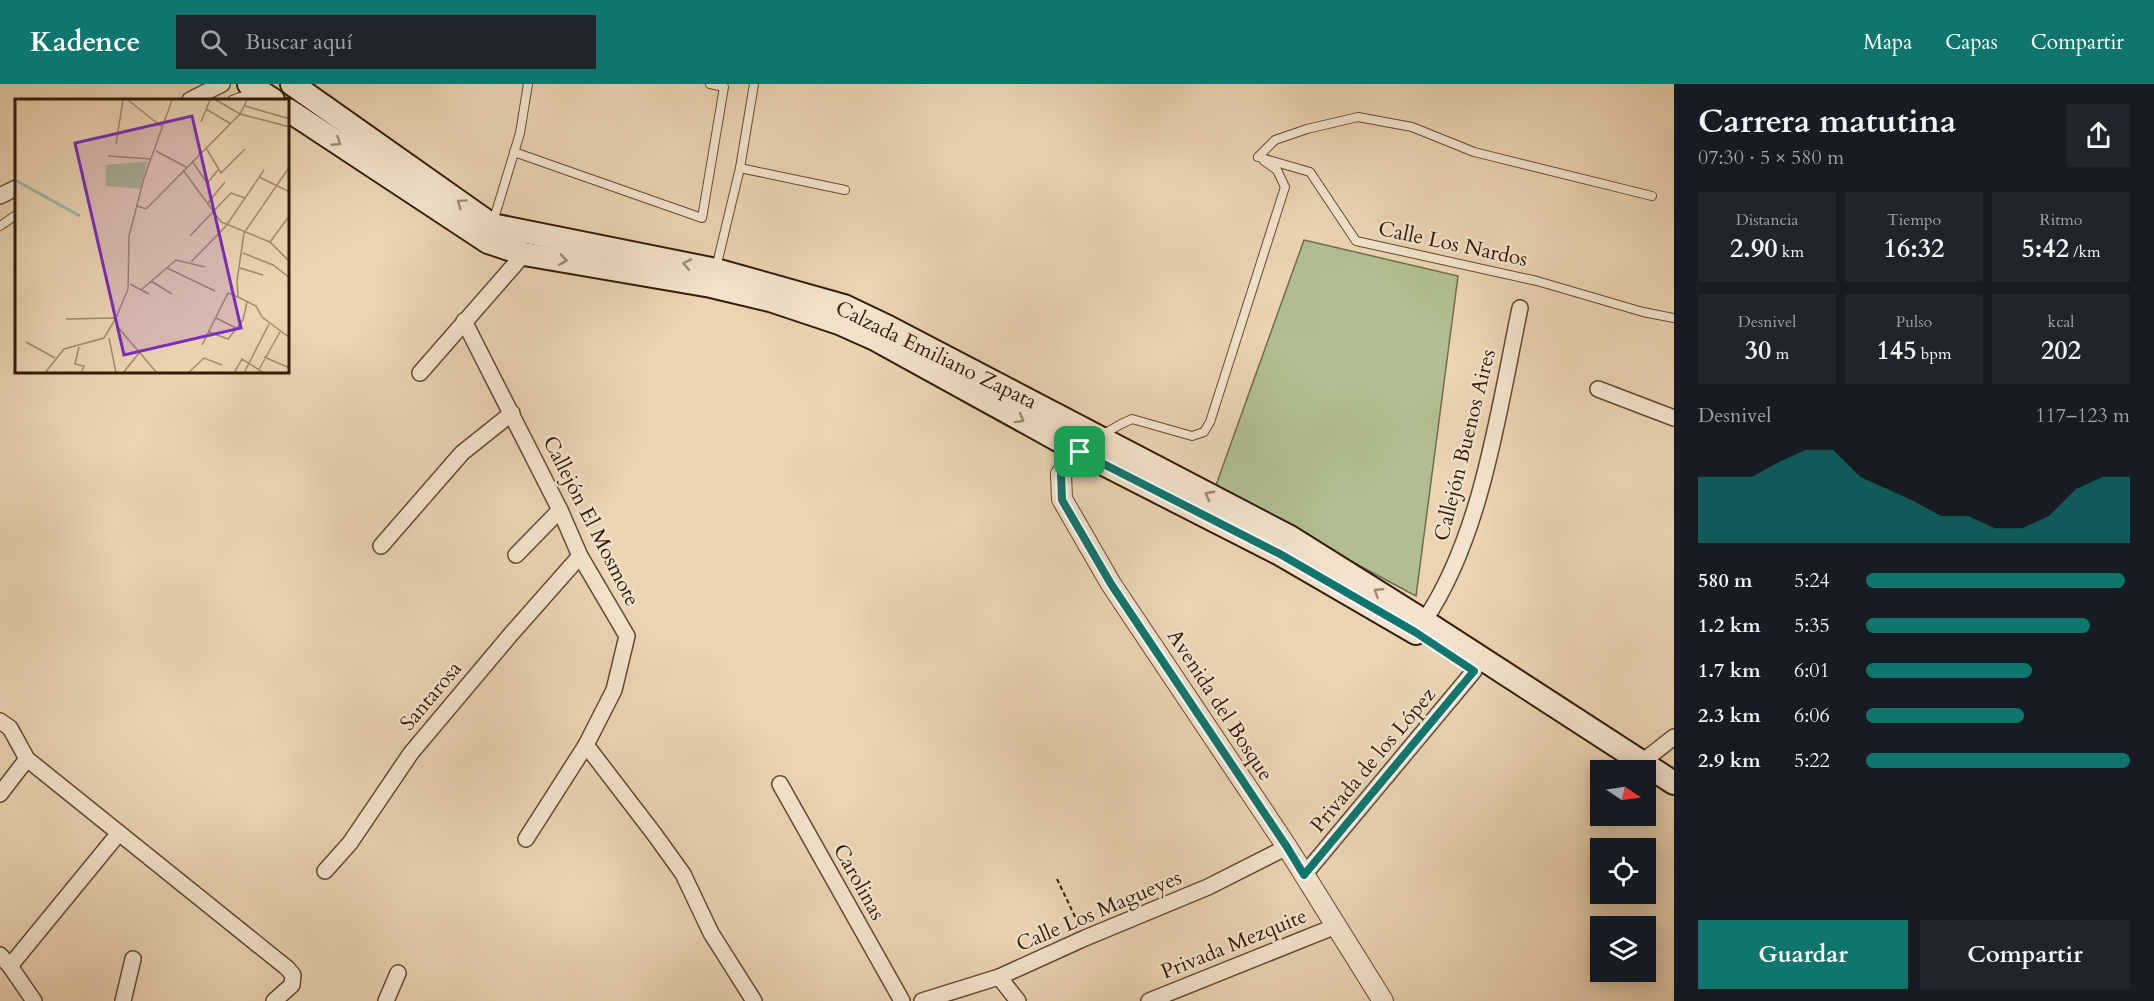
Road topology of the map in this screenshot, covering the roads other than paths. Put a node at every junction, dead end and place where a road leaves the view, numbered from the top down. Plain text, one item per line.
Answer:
1 (222, 84) edge
2 (528, 84) edge
3 (710, 84) edge
4 (754, 84) edge
5 (293, 85) edge
6 (260, 92) edge
7 (192, 99) edge
8 (236, 99) edge
9 (290, 111) edge
10 (514, 152) junction
11 (1258, 157) junction
12 (740, 168) junction
13 (15, 188) edge
14 (845, 190) dead end
15 (0, 196) edge
16 (1652, 196) dead end
17 (15, 216) edge
18 (492, 225) junction
19 (0, 226) edge
20 (524, 254) junction
21 (716, 270) junction
22 (1520, 308) dead end
23 (1674, 318) edge
24 (464, 321) junction
25 (420, 373) dead end
26 (1598, 389) dead end
27 (512, 413) junction
28 (1674, 418) edge
29 (1099, 437) junction
30 (1080, 452) junction
31 (560, 510) junction
32 (381, 546) dead end
33 (516, 555) dead end
34 (580, 556) junction
35 (1424, 621) junction
36 (1474, 671) junction
37 (0, 721) edge
38 (1674, 737) edge
39 (586, 745) junction
40 (1609, 748) junction
41 (27, 759) junction
42 (1625, 760) edge
43 (1651, 760) edge
44 (1656, 777) edge
45 (1674, 783) edge
46 (780, 784) dead end
47 (1656, 784) edge
48 (0, 794) edge
49 (1674, 798) edge
50 (119, 833) junction
51 (526, 839) dead end
52 (1287, 847) junction
53 (325, 871) dead end
54 (1304, 875) junction
55 (1336, 926) junction
56 (133, 959) dead end
57 (5, 960) edge
58 (398, 973) dead end
59 (999, 977) junction
60 (34, 1001) edge
61 (123, 1001) edge
62 (274, 1001) edge
63 (386, 1001) edge
64 (754, 1001) edge
65 (902, 1001) edge
66 (922, 1001) edge
67 (1018, 1001) edge
68 (1149, 1001) edge
69 (1383, 1001) edge

1 - 7 street
2 - 10 lane
3 - 10 lane
4 - 12 lane
18 -> 5 main road, Calzada Emiliano Zapata
6 - 8 lane
9 -> 20 main road, Calzada Emiliano Zapata
10 - 18 lane
11 - 16 lane
11 - 23 lane, Calle Los Nardos
11 - 29 lane
12 - 14 lane
12 - 21 lane
13 - 15 street
17 - 19 lane
21 -> 18 main road, Calzada Emiliano Zapata
20 - 24 street
20 -> 30 main road, Calzada Emiliano Zapata
21 - 29 main road, Calzada Emiliano Zapata
22 - 35 street, Callejón Buenos Aires
24 - 25 street
24 - 27 street, Callejón El Mosmote
26 - 28 street
27 - 31 street, Callejón El Mosmote
27 - 32 street
29 - 30 street, Avenida del Bosque
35 -> 29 main road, Calzada Emiliano Zapata
30 - 36 main road, Calzada Emiliano Zapata
30 - 52 street, Avenida del Bosque
31 - 33 street
31 - 34 street, Callejón El Mosmote
34 - 39 street, Callejón El Mosmote
34 - 53 street, Santarosa
35 - 40 main road, Calzada Emiliano Zapata
36 - 40 main road, Calzada Emiliano Zapata
36 - 54 street, Privada de los López
37 - 41 street
38 - 43 street
39 - 51 street, Callejón El Mosmote
39 - 64 street
40 - 42 main road, Calzada Emiliano Zapata
41 - 48 street
41 - 50 street
44 - 45 main road, Calzada Emiliano Zapata
46 - 65 street, Carolinas
47 - 49 main road, Calzada Emiliano Zapata
50 - 57 street
50 - 62 street
52 - 54 street, Avenida del Bosque
52 - 59 street, Calle Los Magueyes
54 - 55 street, Avenida del Bosque
55 - 68 street, Privada Mezquite
55 - 69 street, Avenida del Bosque
56 - 61 street
57 - 60 street
58 - 63 street
59 - 66 street, Calle Los Magueyes
59 - 67 street

